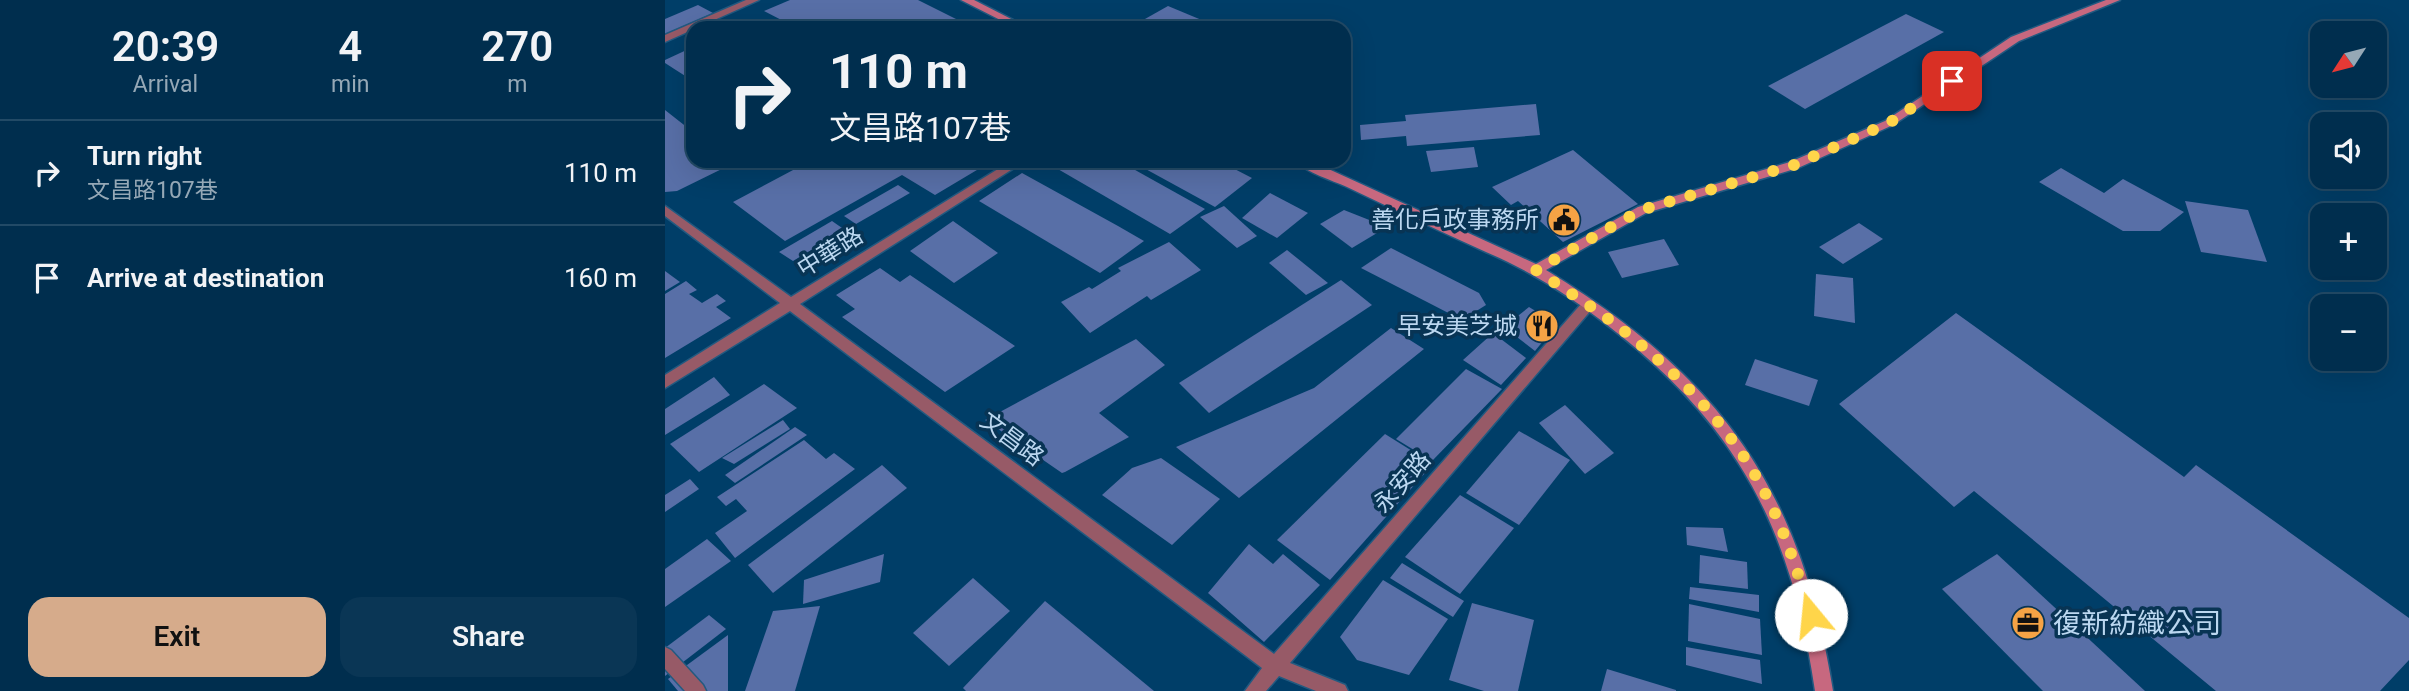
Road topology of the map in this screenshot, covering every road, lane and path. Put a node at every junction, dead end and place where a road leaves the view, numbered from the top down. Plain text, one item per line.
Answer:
1 (754, 0) edge
2 (967, 0) edge
3 (2115, 0) edge
4 (706, 21) edge
5 (1010, 21) edge
6 (686, 30) edge
7 (665, 39) edge
8 (1008, 168) edge
9 (1316, 168) edge
10 (665, 210) edge
11 (1536, 270) junction
12 (790, 304) junction
13 (1587, 306) junction
14 (665, 382) edge
15 (665, 656) edge
16 (1275, 666) junction
17 (697, 691) edge
18 (1254, 691) edge
19 (1339, 691) edge
20 (1824, 691) edge

1 - 4 street
2 - 5 main road
3 - 11 main road
6 - 7 street
8 - 12 street, 中華路
9 - 11 main road
10 - 12 street, 文昌路
11 - 13 main road
12 - 14 street, 中華路
12 - 16 street, 文昌路
13 - 16 street, 永安路
13 - 20 main road
15 - 17 street
16 - 18 street, 永安路
16 - 19 street, 文昌路

